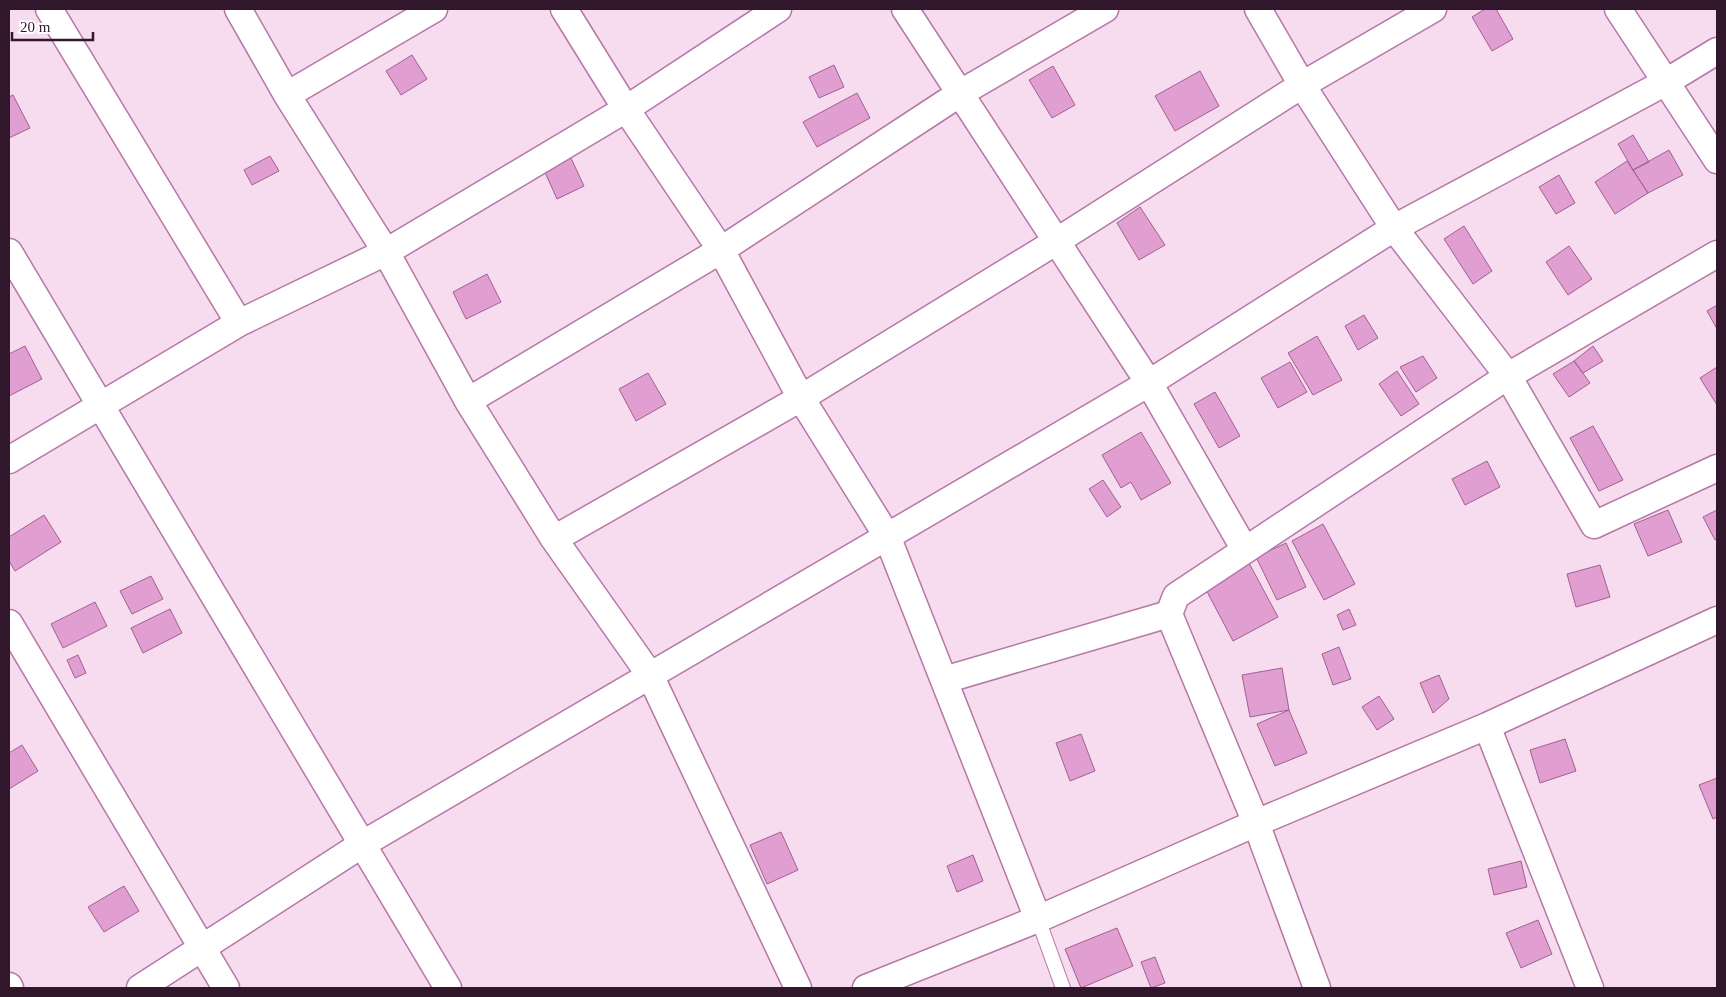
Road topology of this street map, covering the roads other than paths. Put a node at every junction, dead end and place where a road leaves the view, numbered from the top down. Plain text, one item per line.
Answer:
1 (48, 9) edge
2 (238, 9) edge
3 (434, 9) edge
4 (564, 9) edge
5 (778, 9) edge
6 (905, 9) edge
7 (1105, 9) edge
8 (1258, 9) edge
9 (1433, 9) edge
10 (1618, 9) edge
11 (1717, 50) edge
12 (1666, 82) junction
13 (1302, 84) junction
14 (288, 94) junction
15 (959, 94) junction
16 (626, 109) junction
17 (1717, 160) edge
18 (1394, 228) junction
19 (1056, 241) junction
20 (721, 250) junction
21 (9, 252) edge
22 (386, 252) junction
23 (1717, 254) edge
24 (239, 323) junction
25 (1508, 376) junction
26 (1149, 383) junction
27 (800, 398) junction
28 (468, 401) junction
29 (100, 405) junction
30 (9, 460) edge
31 (1717, 468) edge
32 (887, 536) junction
33 (554, 539) junction
34 (1245, 550) junction
35 (1169, 614) junction
36 (9, 623) edge
37 (1716, 624) edge
38 (650, 675) junction
39 (944, 680) junction
40 (1487, 726) junction
41 (1256, 823) junction
42 (361, 845) junction
43 (1038, 919) junction
44 (202, 950) junction
45 (140, 988) edge
46 (226, 988) edge
47 (448, 988) edge
48 (798, 988) edge
49 (866, 988) edge
50 (1063, 988) edge
51 (1317, 988) edge
52 (1590, 988) edge

1 - 24 street
2 - 14 street
3 - 14 street
4 - 16 street
5 - 16 street
6 - 15 street
7 - 15 street
8 - 13 street
9 - 13 street
10 - 12 street
11 - 12 street
12 - 17 street
12 - 18 street
13 - 18 street
13 - 19 street
14 - 22 street
15 - 19 street
15 - 20 street
16 - 20 street
16 - 22 street
18 - 25 street
18 - 26 street
19 - 26 street
19 - 27 street
20 - 27 street
20 - 28 street
21 - 29 street
22 - 24 street
22 - 28 street
23 - 25 street
24 - 29 street
25 - 31 street
25 - 34 street
26 - 32 street
26 - 34 street
27 - 32 street
27 - 33 street
28 - 33 street
29 - 30 street
29 - 42 street
32 - 38 street
32 - 39 street
33 - 38 street
34 - 35 street
35 - 39 street
35 - 41 street
36 - 44 street
37 - 40 street
38 - 42 street
38 - 48 street
39 - 43 street
40 - 41 street
40 - 52 street
41 - 43 street
41 - 51 street
42 - 44 street
42 - 47 street
43 - 49 street
43 - 50 lane
44 - 45 street
44 - 46 street

